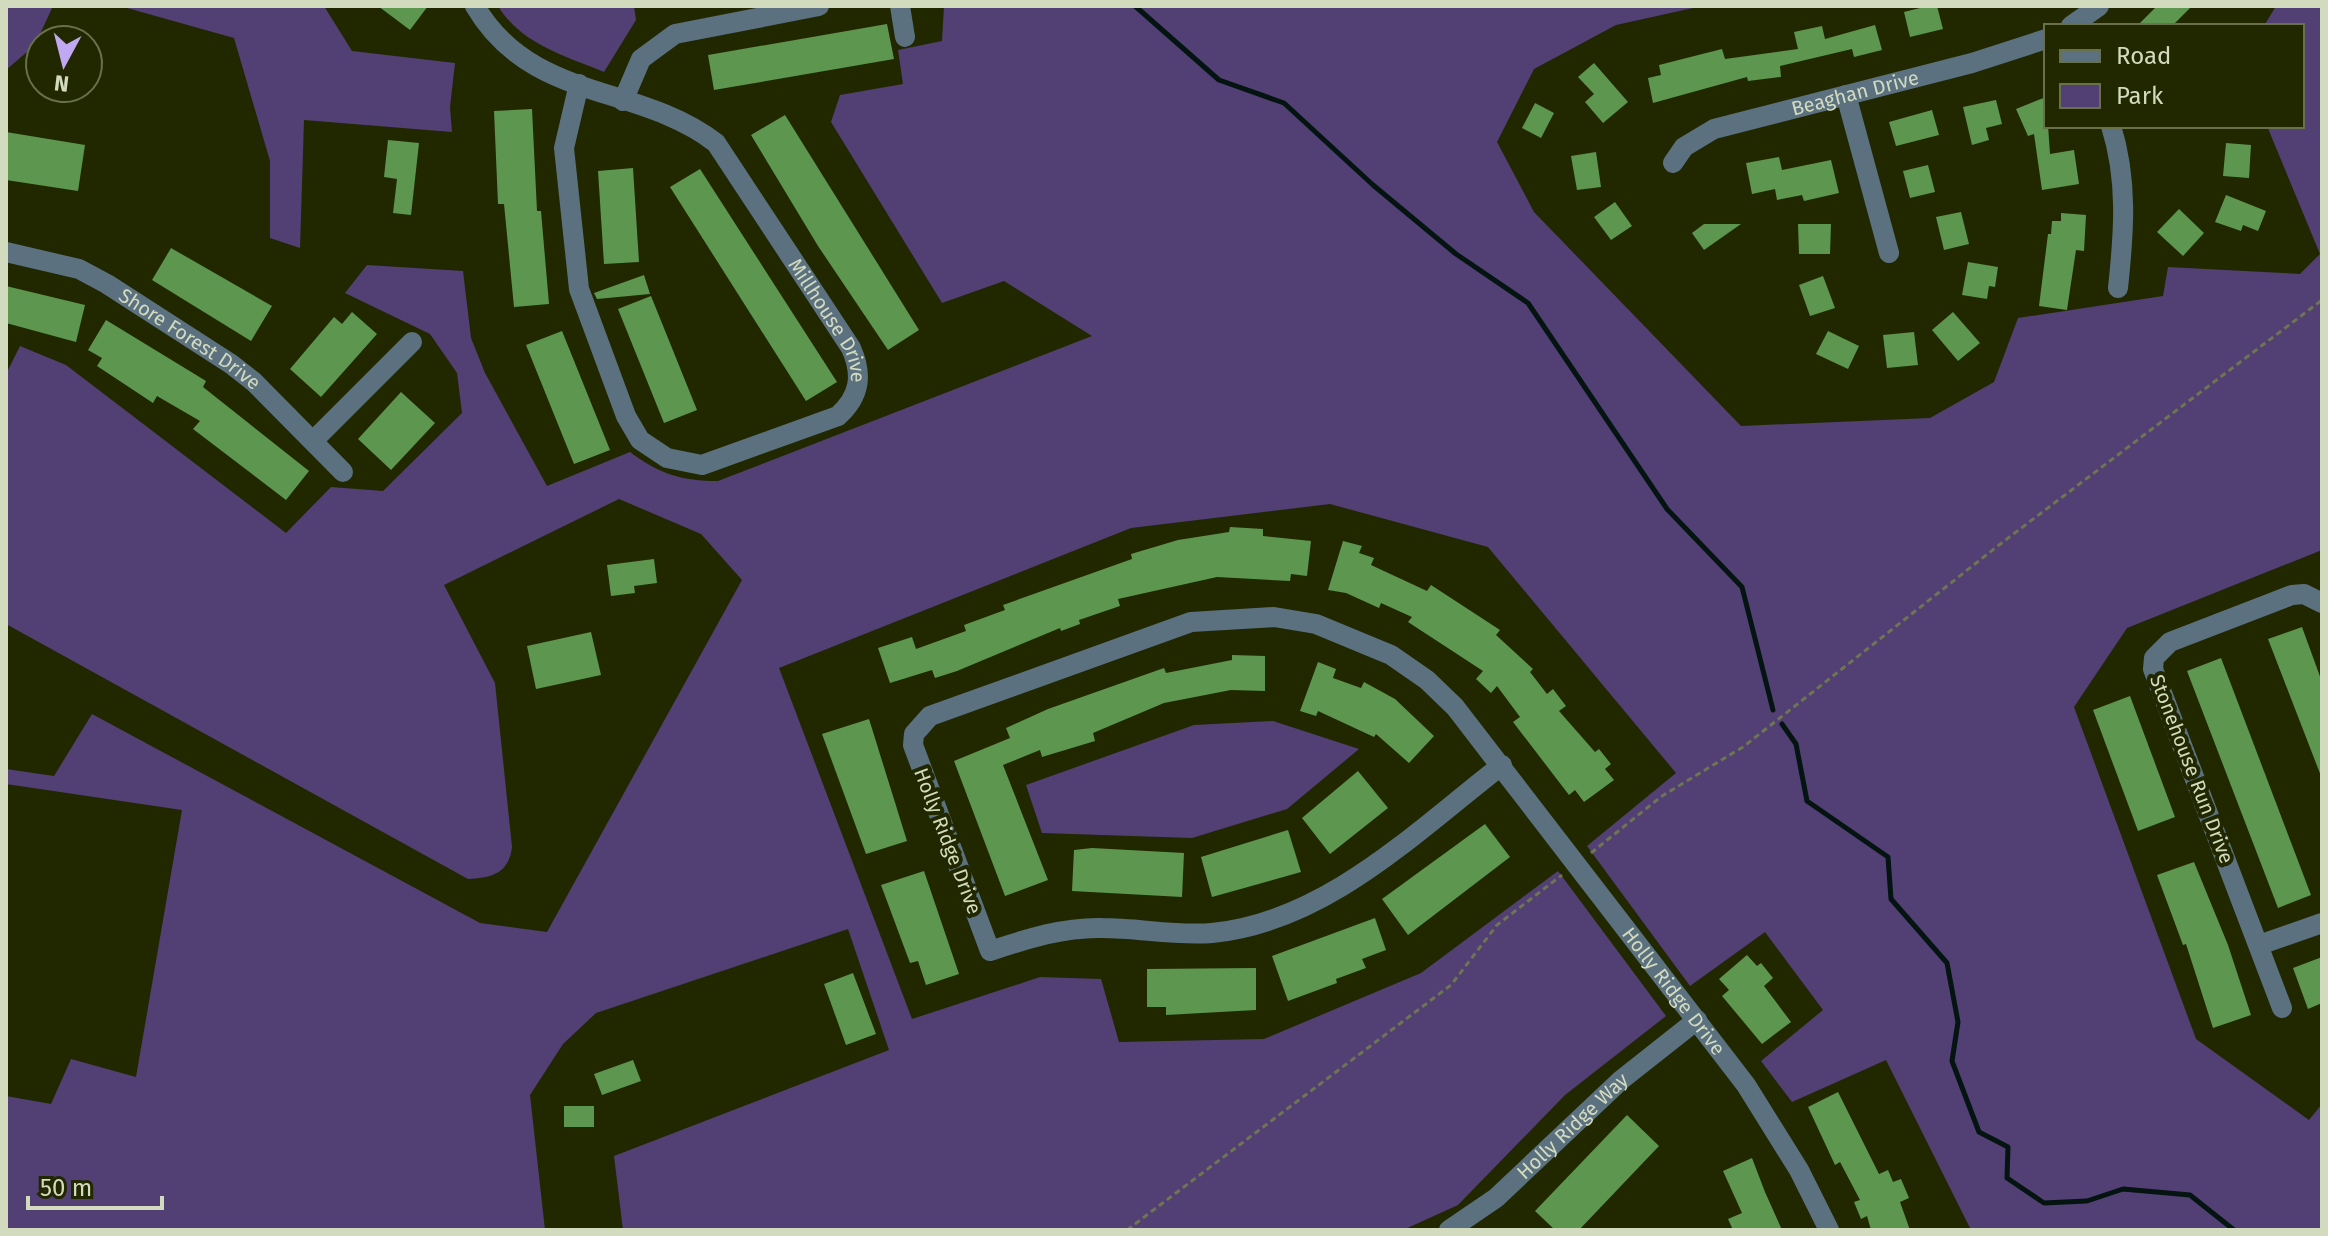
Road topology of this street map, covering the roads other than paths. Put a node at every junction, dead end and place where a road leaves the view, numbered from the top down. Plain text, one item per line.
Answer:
1 (475, 6) edge
2 (819, 6) edge
3 (900, 6) edge
4 (2099, 6) edge
5 (2074, 24) edge
6 (905, 37) dead end
7 (2044, 40) edge
8 (579, 84) junction
9 (1846, 95) junction
10 (623, 101) junction
11 (2112, 128) edge
12 (1673, 163) dead end
13 (6, 252) edge
14 (1889, 253) dead end
15 (2118, 288) dead end
16 (412, 342) dead end
17 (313, 441) junction
18 (343, 472) dead end
19 (2322, 603) edge
20 (1502, 765) junction
21 (2322, 923) edge
22 (2259, 945) junction
23 (2282, 1008) dead end
24 (1697, 1020) junction
25 (1476, 1223) edge
26 (1449, 1230) edge
27 (1829, 1230) edge

1 - 8 street, Millhouse Drive
2 - 10 street
3 - 6 street
4 - 5 street
7 - 9 street, Beaghan Drive
8 - 10 street, Millhouse Drive
8 - 10 street, Millhouse Drive
9 - 12 street, Beaghan Drive
9 - 14 street
11 - 15 street
13 - 17 street, Shore Forest Drive
16 - 17 street
17 - 18 street, Shore Forest Drive
19 - 22 street, Stonehouse Run Drive
20 - 20 street, Holly Ridge Drive
20 - 24 street, Holly Ridge Drive
21 - 22 street
22 - 23 street, Stonehouse Run Drive
24 - 25 street, Holly Ridge Way
24 - 27 street, Holly Ridge Drive
25 - 26 street, Holly Ridge Way

